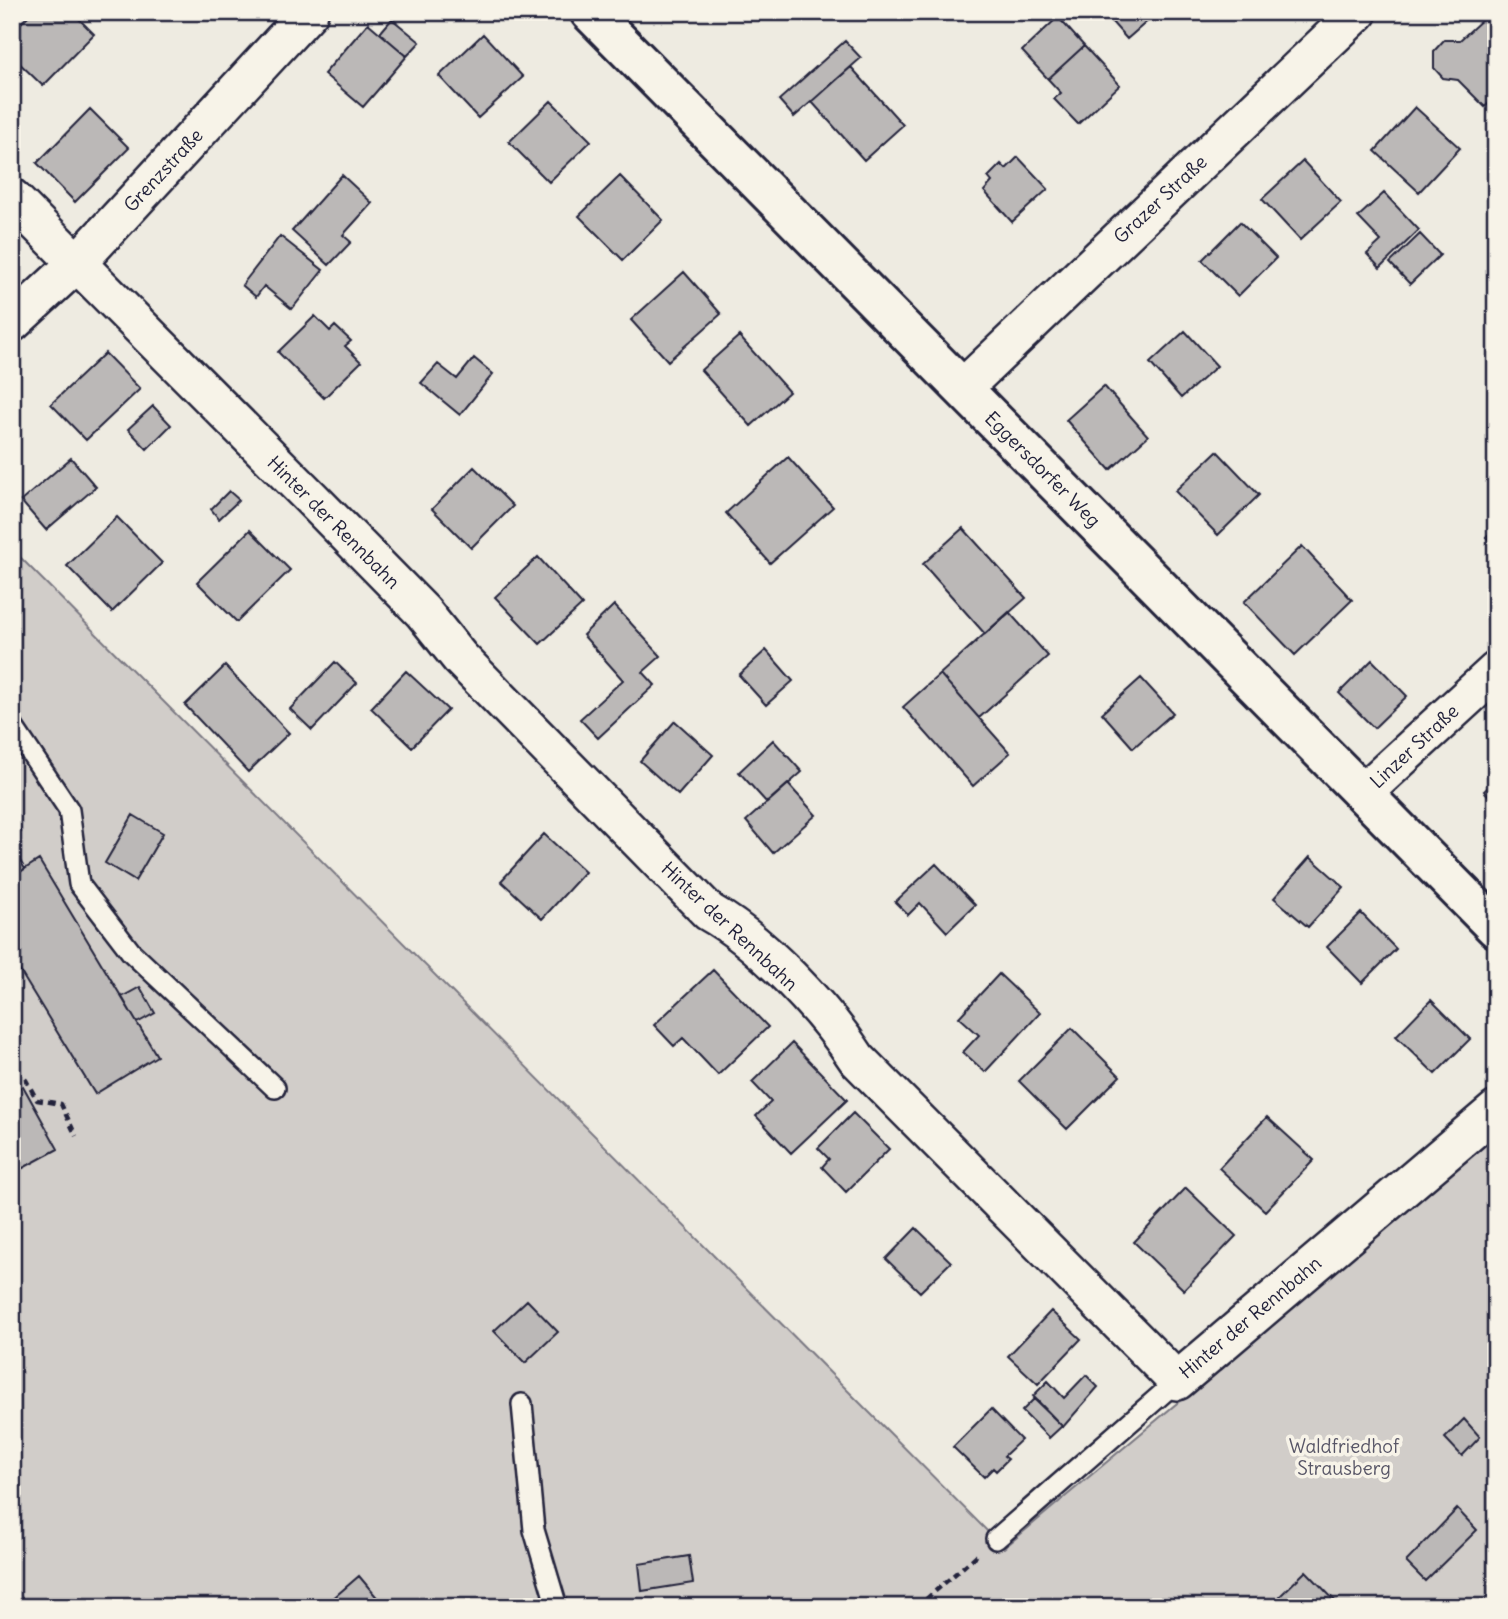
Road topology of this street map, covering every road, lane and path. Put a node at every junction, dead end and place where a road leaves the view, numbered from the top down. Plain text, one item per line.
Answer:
1 (310, 12) edge
2 (590, 12) edge
3 (1358, 12) edge
4 (12, 198) edge
5 (77, 263) junction
6 (12, 323) edge
7 (963, 388) junction
8 (1496, 671) edge
9 (12, 725) edge
10 (1363, 793) junction
11 (1496, 928) edge
12 (12, 1082) edge
13 (275, 1088) dead end
14 (1496, 1110) edge
15 (76, 1136) dead end
16 (1177, 1381) junction
17 (522, 1404) dead end
18 (996, 1539) joint
19 (557, 1607) edge
20 (917, 1607) edge

1 - 5 street, Grenzstraße
2 - 7 main road, Eggersdorfer Weg
3 - 7 street, Grazer Straße
4 - 5 street, Hinter der Rennbahn
5 - 6 street, Grenzstraße
5 - 16 street, Hinter der Rennbahn
7 - 10 main road, Eggersdorfer Weg
8 - 10 street, Linzer Straße
9 - 13 lane
10 - 11 main road, Eggersdorfer Weg
12 - 15 path
14 - 16 street, Hinter der Rennbahn
16 - 18 lane
17 - 19 lane
18 - 20 path

